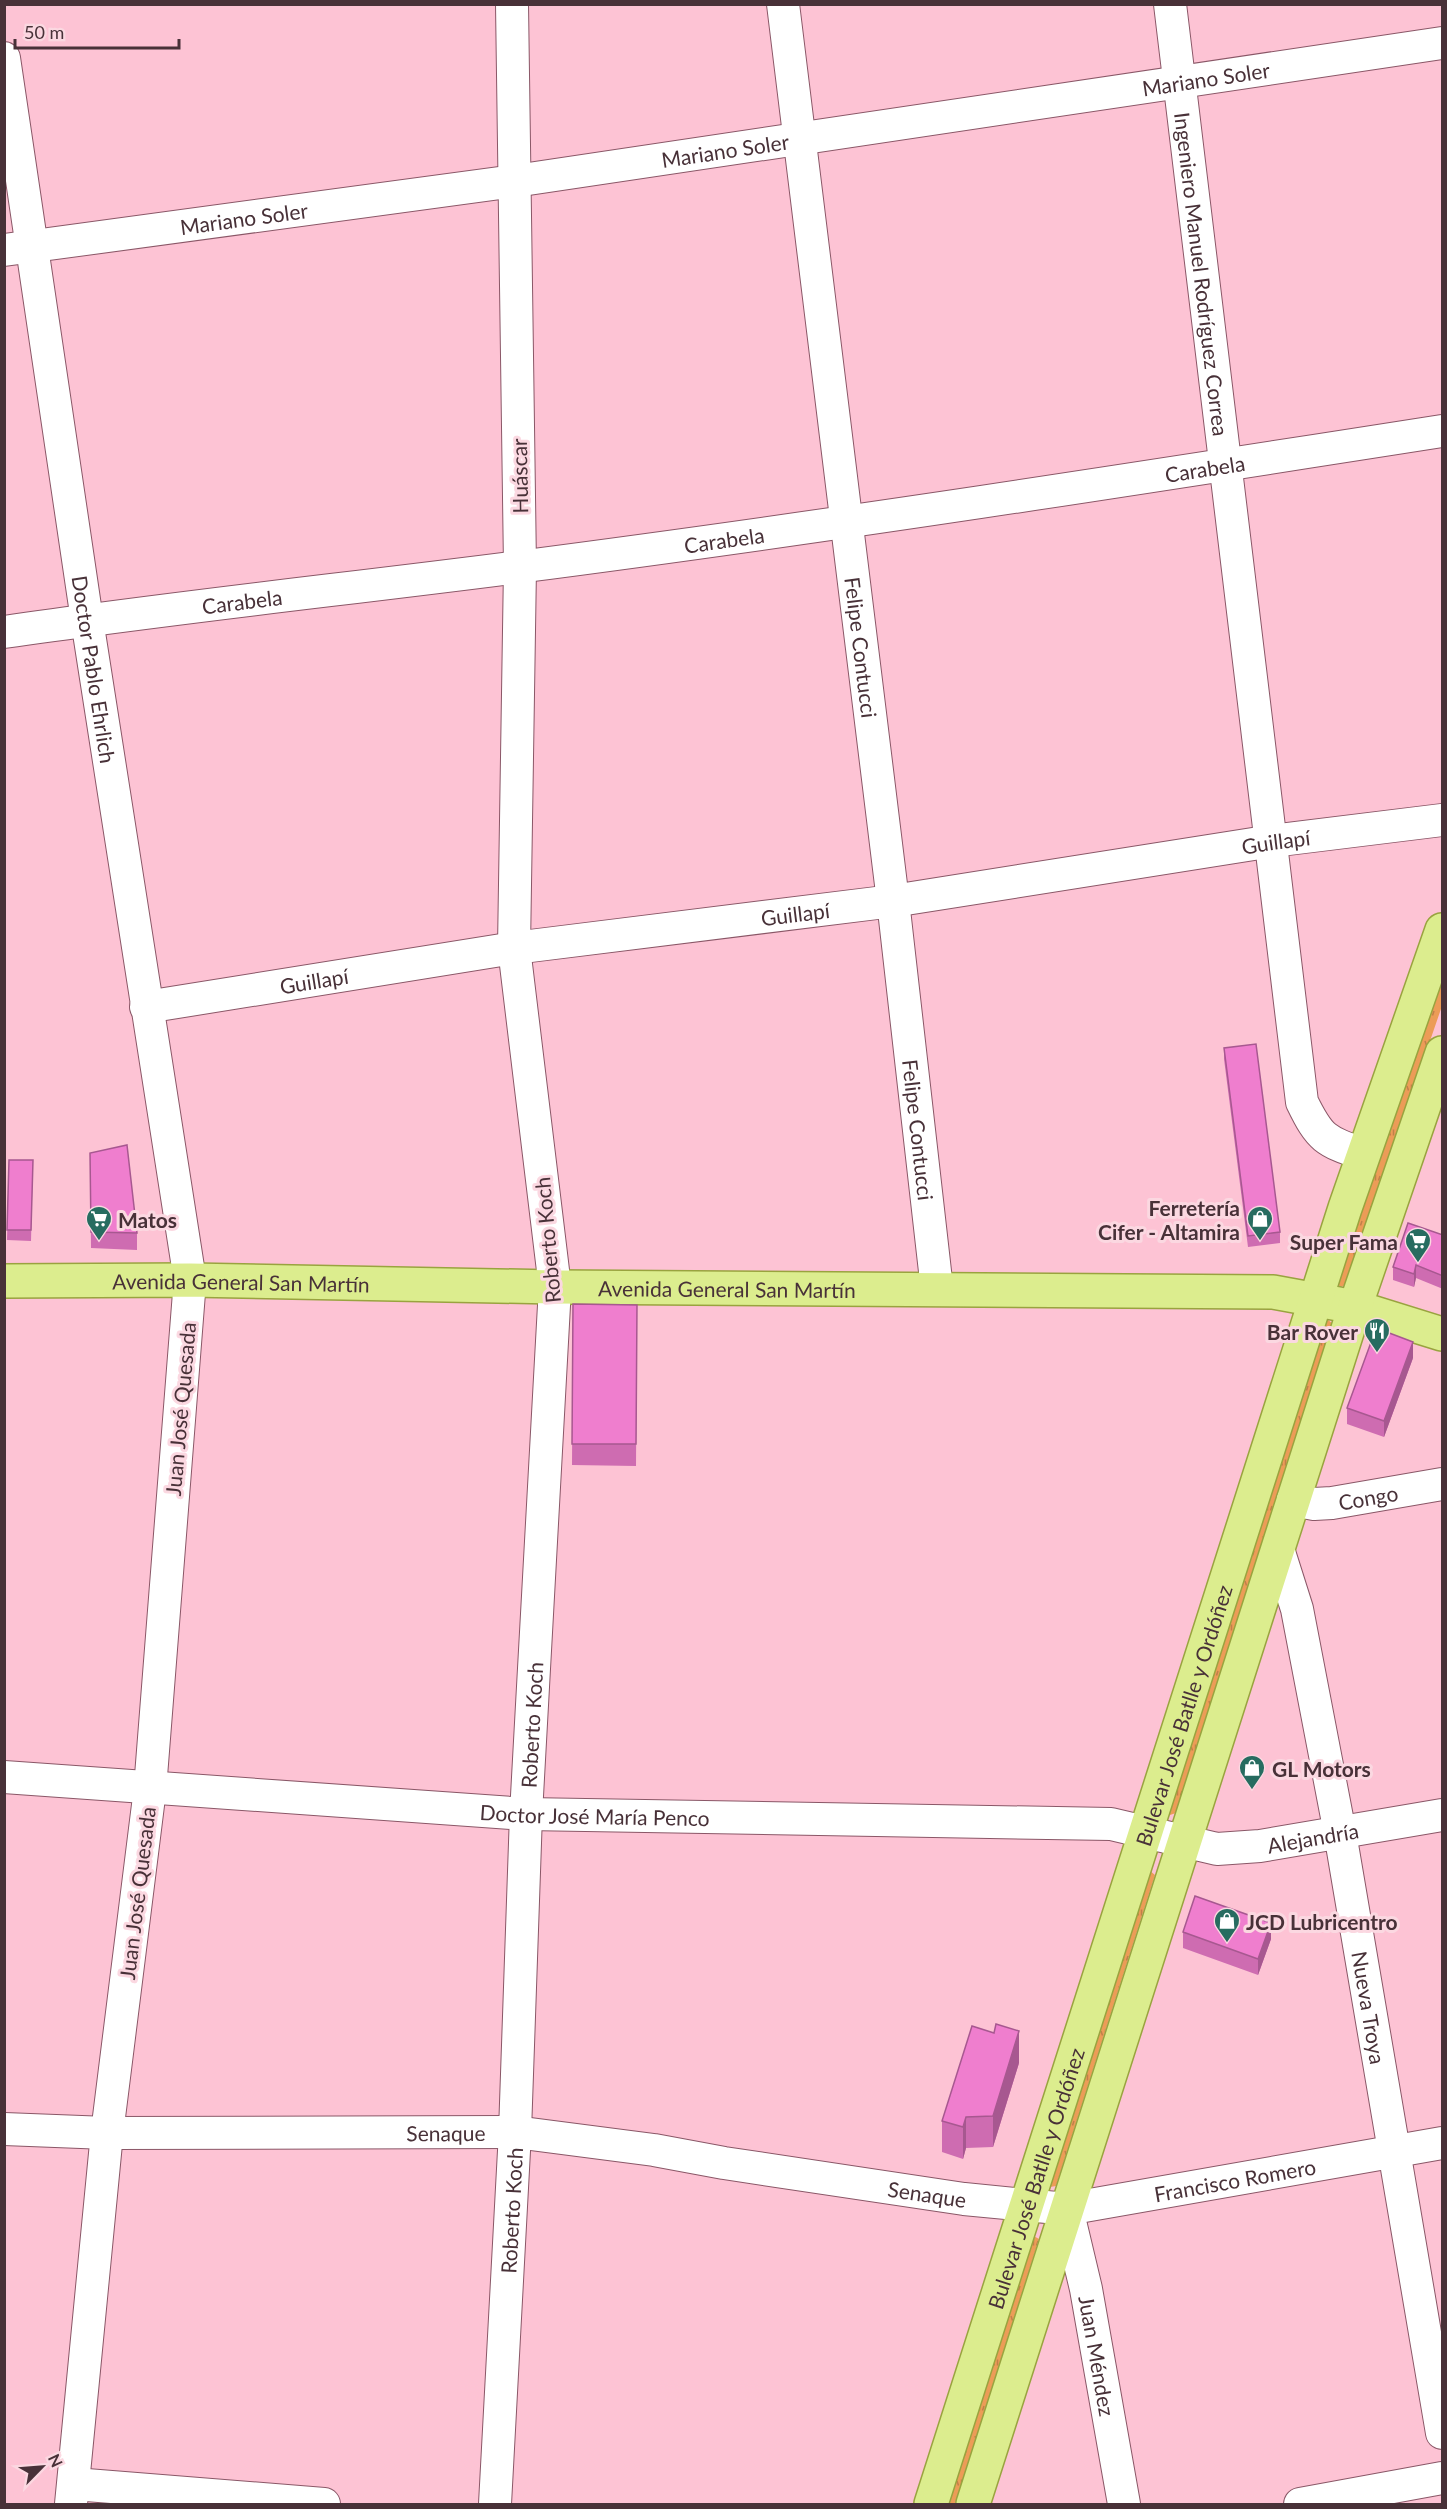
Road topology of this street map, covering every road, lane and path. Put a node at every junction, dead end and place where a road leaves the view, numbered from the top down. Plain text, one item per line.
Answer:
1 (512, 4) edge
2 (783, 4) edge
3 (1170, 4) edge
4 (1443, 43) edge
5 (4, 58) edge
6 (1179, 82) junction
7 (798, 139) junction
8 (515, 181) junction
9 (18, 248) edge
10 (1443, 431) edge
11 (1224, 465) junction
12 (846, 521) junction
13 (520, 567) junction
14 (87, 620) junction
15 (4, 632) edge
16 (1443, 820) edge
17 (1272, 841) junction
18 (893, 901) junction
19 (1443, 930) edge
20 (514, 948) junction
21 (146, 1007) junction
22 (1442, 1056) edge
23 (1363, 1154) junction
24 (190, 1280) junction
25 (4, 1281) edge
26 (555, 1287) junction
27 (938, 1289) junction
28 (1316, 1299) junction
29 (1354, 1307) junction
30 (1443, 1334) edge
31 (1443, 1484) edge
32 (1293, 1500) junction
33 (1278, 1549) junction
34 (4, 1777) edge
35 (150, 1789) junction
36 (526, 1814) junction
37 (1443, 1815) edge
38 (1147, 1832) junction
39 (1340, 1833) junction
40 (1185, 1841) junction
41 (4, 2129) edge
42 (515, 2132) junction
43 (107, 2133) junction
44 (1443, 2143) edge
45 (1393, 2151) junction
46 (1027, 2207) junction
47 (1067, 2209) junction
48 (1443, 2433) edge
49 (1443, 2478) edge
50 (72, 2494) edge
51 (324, 2505) edge
52 (495, 2505) edge
53 (931, 2505) edge
54 (973, 2505) edge
55 (1124, 2505) edge
56 (1300, 2505) edge

1 - 8 street, Huáscar
2 - 7 street, Felipe Contucci
3 - 6 street, Ingeniero Manuel Rodríguez Correa
4 - 6 street, Mariano Soler
5 - 9 street, Doctor Pablo Ehrlich
6 - 7 street, Mariano Soler
6 - 11 street, Ingeniero Manuel Rodríguez Correa
7 - 8 street, Mariano Soler
7 - 12 street, Felipe Contucci
8 - 9 street, Mariano Soler
8 - 13 street, Huáscar
9 - 14 street, Doctor Pablo Ehrlich
10 - 11 street, Carabela
11 - 12 street, Carabela
11 - 17 street, Ingeniero Manuel Rodríguez Correa
12 - 13 street, Carabela
12 - 18 street, Felipe Contucci
13 - 14 street, Carabela
13 - 20 street, Huáscar
14 - 15 street, Carabela
14 - 21 street, Doctor Pablo Ehrlich
16 - 17 street, Guillapí
17 - 18 street, Guillapí
17 - 23 street, Ingeniero Manuel Rodríguez Correa
18 - 20 street, Guillapí
18 - 27 street, Felipe Contucci
19 - 23 main road, Bulevar José Batlle y Ordóñez
20 - 21 street, Guillapí
20 - 26 street, Roberto Koch
21 - 24 street, Doctor Pablo Ehrlich
22 - 29 main road, Bulevar José Batlle y Ordóñez
23 - 28 main road, Bulevar José Batlle y Ordóñez
24 - 25 main road, Avenida General San Martín
24 - 26 main road, Avenida General San Martín
24 - 35 street, Juan José Quesada
26 - 27 main road, Avenida General San Martín
26 - 36 street, Roberto Koch
27 - 28 main road, Avenida General San Martín
28 - 29 main road, Avenida General San Martín
28 - 38 main road, Bulevar José Batlle y Ordóñez
29 - 30 main road, Avenida General San Martín
29 - 32 main road, Bulevar José Batlle y Ordóñez
31 - 32 street, Congo
32 - 33 main road, Bulevar José Batlle y Ordóñez
33 - 39 street, Nueva Troya
33 - 40 main road, Bulevar José Batlle y Ordóñez
34 - 35 street, Doctor José María Penco
35 - 36 street, Doctor José María Penco
35 - 43 street, Juan José Quesada
36 - 38 street, Doctor José María Penco
36 - 42 street, Roberto Koch
37 - 39 street, Alejandría
38 - 40 street, Doctor José María Penco
38 - 46 main road, Bulevar José Batlle y Ordóñez
39 - 40 street, Alejandría
39 - 45 street, Nueva Troya
40 - 47 main road, Bulevar José Batlle y Ordóñez
41 - 43 street, Senaque
42 - 43 street, Senaque
42 - 46 street, Senaque
42 - 52 street, Roberto Koch
43 - 50 street, Juan José Quesada
44 - 45 street, Francisco Romero
45 - 47 street, Francisco Romero
45 - 48 street, Nueva Troya
46 - 47 street, Francisco Romero
46 - 53 main road, Bulevar José Batlle y Ordóñez
47 - 54 main road, Bulevar José Batlle y Ordóñez
47 - 55 street, Juan Méndez
49 - 56 street
50 - 51 street

